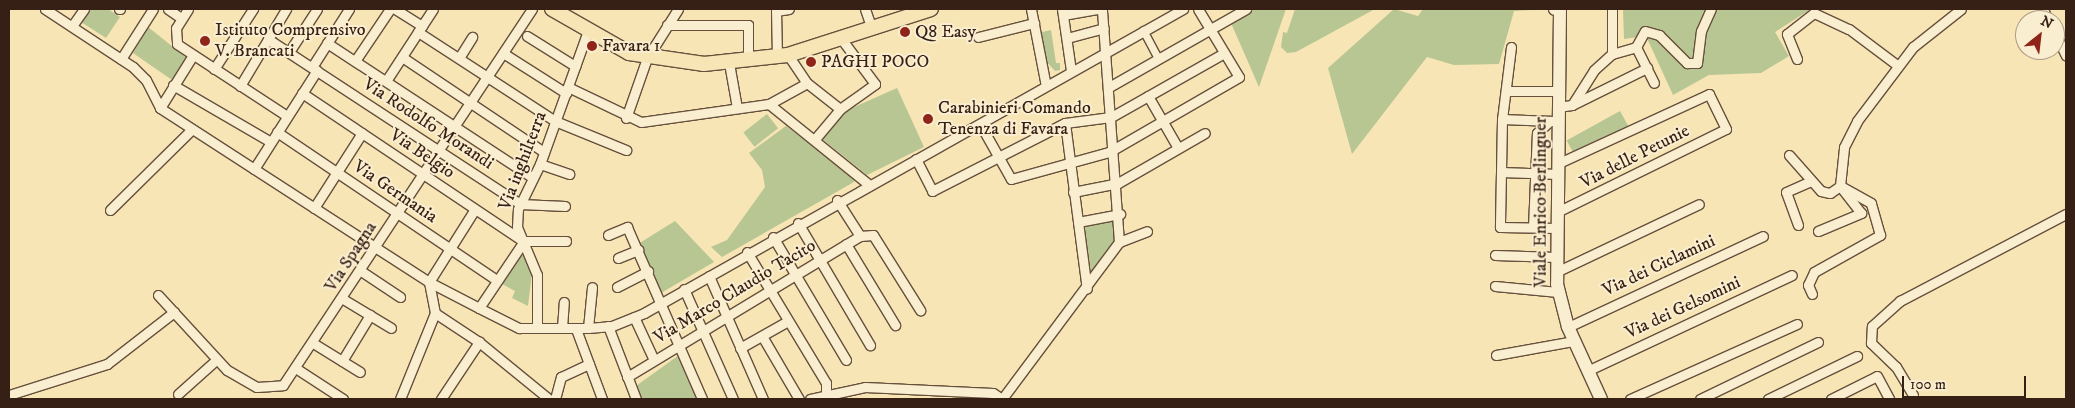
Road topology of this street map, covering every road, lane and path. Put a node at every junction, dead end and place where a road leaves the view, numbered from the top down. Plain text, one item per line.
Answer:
1 (45, 9) edge
2 (84, 9) edge
3 (153, 9) edge
4 (168, 9) edge
5 (188, 9) edge
6 (253, 9) edge
7 (286, 9) edge
8 (317, 9) edge
9 (349, 9) edge
10 (390, 9) edge
11 (395, 9) edge
12 (433, 9) edge
13 (532, 9) edge
14 (552, 9) edge
15 (678, 9) edge
16 (790, 9) edge
17 (865, 9) edge
18 (931, 9) edge
19 (1031, 9) edge
20 (1098, 9) edge
21 (1102, 9) edge
22 (1183, 9) edge
23 (1198, 9) edge
24 (1246, 9) edge
25 (1555, 9) edge
26 (1612, 9) edge
27 (1711, 9) edge
28 (1961, 9) edge
29 (1813, 11) edge
30 (1063, 12) edge
31 (181, 18) junction
32 (1034, 22) junction
33 (667, 25) junction
34 (72, 26) junction
35 (871, 26) junction
36 (1104, 28) junction
37 (1210, 28) junction
38 (420, 29) junction
39 (1143, 30) junction
40 (588, 31) junction
41 (527, 36) dead end
42 (472, 37) dead end
43 (840, 37) junction
44 (978, 37) dead end
45 (1066, 38) junction
46 (268, 39) junction
47 (328, 43) junction
48 (1511, 47) dead end
49 (1636, 47) junction
50 (1106, 50) junction
51 (289, 52) junction
52 (503, 53) junction
53 (1224, 53) junction
54 (1612, 54) junction
55 (192, 55) junction
56 (782, 56) junction
57 (402, 57) junction
58 (459, 58) junction
59 (647, 58) junction
60 (1158, 58) junction
61 (121, 59) junction
62 (1797, 59) dead end
63 (355, 61) junction
64 (748, 61) junction
65 (729, 63) junction
66 (575, 66) junction
67 (1898, 66) junction
68 (314, 68) junction
69 (1647, 68) junction
70 (214, 69) junction
71 (1071, 71) junction
72 (487, 78) junction
73 (386, 81) junction
74 (807, 83) junction
75 (1654, 83) dead end
76 (173, 85) junction
77 (240, 86) junction
78 (1046, 86) junction
79 (1109, 87) junction
80 (567, 90) junction
81 (1506, 91) junction
82 (1558, 91) junction
83 (302, 93) junction
84 (1148, 96) junction
85 (471, 103) junction
86 (769, 104) junction
87 (1572, 105) junction
88 (1558, 107) junction
89 (160, 108) junction
90 (737, 108) junction
91 (840, 109) junction
92 (287, 116) junction
93 (1111, 117) junction
94 (626, 118) junction
95 (1502, 119) junction
96 (555, 121) junction
97 (1162, 121) junction
98 (1554, 121) junction
99 (980, 124) junction
100 (1065, 124) junction
101 (456, 126) junction
102 (192, 129) junction
103 (277, 132) junction
104 (362, 133) junction
105 (1204, 133) dead end
106 (815, 139) junction
107 (270, 142) junction
108 (1178, 148) junction
109 (1113, 149) junction
110 (440, 150) junction
111 (626, 150) dead end
112 (544, 152) junction
113 (1789, 155) dead end
114 (997, 158) junction
115 (916, 159) junction
116 (1068, 160) junction
117 (540, 164) junction
118 (254, 169) junction
119 (1558, 169) junction
120 (337, 172) junction
121 (1501, 172) junction
122 (1536, 173) junction
123 (569, 174) dead end
124 (424, 175) junction
125 (533, 178) junction
126 (1811, 182) junction
127 (867, 183) junction
128 (1118, 183) junction
129 (1840, 186) junction
130 (1073, 192) junction
131 (837, 200) junction
132 (520, 204) junction
133 (1699, 204) dead end
134 (566, 206) dead end
135 (314, 208) junction
136 (475, 209) junction
137 (110, 210) dead end
138 (1557, 212) junction
139 (398, 214) junction
140 (1120, 214) junction
141 (2066, 214) edge
142 (1078, 222) junction
143 (798, 223) junction
144 (1798, 225) dead end
145 (1533, 227) junction
146 (1557, 228) junction
147 (1147, 231) dead end
148 (1818, 231) dead end
149 (608, 234) dead end
150 (860, 236) junction
151 (1764, 236) dead end
152 (773, 238) junction
153 (524, 241) junction
154 (566, 242) dead end
155 (1119, 242) junction
156 (846, 244) junction
157 (376, 248) junction
158 (450, 248) junction
159 (638, 250) junction
160 (747, 252) junction
161 (1495, 254) dead end
162 (1556, 256) junction
163 (618, 258) dead end
164 (819, 259) junction
165 (361, 271) junction
166 (648, 271) junction
167 (1556, 272) junction
168 (794, 274) junction
169 (1792, 275) dead end
170 (708, 276) junction
171 (495, 279) junction
172 (429, 282) junction
173 (1495, 286) dead end
174 (592, 287) dead end
175 (617, 287) dead end
176 (684, 289) junction
177 (770, 289) junction
178 (1087, 289) junction
179 (1558, 292) junction
180 (1812, 294) dead end
181 (158, 295) dead end
182 (400, 297) dead end
183 (343, 298) junction
184 (564, 302) dead end
185 (662, 302) junction
186 (479, 308) junction
187 (920, 310) dead end
188 (174, 312) junction
189 (435, 313) junction
190 (370, 315) junction
191 (726, 316) junction
192 (634, 317) junction
193 (788, 321) junction
194 (1797, 324) dead end
195 (896, 325) dead end
196 (608, 326) junction
197 (1568, 326) junction
198 (537, 327) junction
199 (391, 328) dead end
200 (562, 328) junction
201 (588, 328) junction
202 (576, 329) junction
203 (702, 330) junction
204 (762, 336) junction
205 (1574, 341) junction
206 (479, 342) junction
207 (1818, 342) dead end
208 (314, 343) junction
209 (680, 343) junction
210 (870, 345) dead end
211 (740, 348) junction
212 (1496, 355) dead end
213 (1857, 356) dead end
214 (216, 360) junction
215 (654, 360) junction
216 (846, 360) dead end
217 (342, 361) junction
218 (589, 364) junction
219 (297, 369) junction
220 (1587, 371) junction
221 (360, 372) dead end
222 (628, 377) junction
223 (826, 393) junction
224 (178, 394) dead end
225 (9, 395) edge
226 (1913, 395) dead end
227 (1597, 398) edge
228 (343, 399) edge
229 (400, 399) edge
230 (441, 399) edge
231 (549, 399) edge
232 (555, 399) edge
233 (602, 399) edge
234 (636, 399) edge
235 (702, 399) edge
236 (733, 399) edge
237 (763, 399) edge
238 (799, 399) edge
239 (810, 399) edge
240 (1002, 399) edge
241 (1630, 399) edge
242 (1700, 399) edge
243 (1768, 399) edge
244 (1831, 399) edge
245 (1889, 399) edge

1 - 34 street
2 - 34 street
3 - 61 street
4 - 31 street
5 - 31 street
6 - 70 street
7 - 46 street
8 - 51 street
9 - 47 street
10 - 63 street
11 - 38 street
12 - 38 street
13 - 52 street, Via Spagna
14 - 40 main road
15 - 33 street
16 - 56 street
17 - 35 street
18 - 35 main road
19 - 32 street
20 - 30 street
21 - 36 street
22 - 39 street
23 - 37 street
24 - 37 street
25 - 82 main road, Viale Enrico Berlinguer
26 - 54 street
27 - 49 street
28 - 67 street
29 - 62 street
29 - 67 street
30 - 45 street
31 - 55 street
32 - 44 street
32 - 78 street
33 - 59 street
33 - 64 street
34 - 61 street
35 - 43 main road
36 - 45 street
36 - 50 street
37 - 53 street
37 - 60 street
38 - 57 street
38 - 58 street
39 - 50 street
39 - 60 street
40 - 59 main road
40 - 66 street, Via inghilterra
41 - 66 street
42 - 58 street
43 - 56 main road
43 - 91 street
45 - 71 street
46 - 51 street, Via Rodolfo Morandi
46 - 77 street
47 - 63 street
47 - 68 street
48 - 81 street
49 - 54 street
49 - 69 street
50 - 71 street
50 - 79 street
51 - 68 street, Via Rodolfo Morandi
52 - 72 street, Via Spagna
52 - 80 street
53 - 84 street
53 - 97 street
54 - 87 street
55 - 70 street
55 - 76 street
56 - 64 main road
56 - 74 street
57 - 73 street
57 - 85 street
58 - 72 street
59 - 65 main road
59 - 94 street
60 - 79 street
61 - 89 street
63 - 73 street
64 - 65 main road
65 - 90 street
66 - 80 street, Via inghilterra
67 - 129 street
68 - 83 street
68 - 110 street, Via Rodolfo Morandi
69 - 75 street
69 - 87 street
70 - 77 street
71 - 78 street
72 - 85 street, Via Spagna
72 - 96 street
73 - 101 street
74 - 86 street
74 - 91 street
76 - 89 street
76 - 107 street
77 - 92 street
78 - 99 street
79 - 93 street
80 - 94 street
80 - 96 street, Via inghilterra
81 - 82 street
81 - 95 street
82 - 88 main road, Viale Enrico Berlinguer
83 - 92 street
83 - 104 street, Via Belgio
84 - 93 street
84 - 97 street
85 - 101 street, Via Spagna
85 - 112 street
86 - 90 street
86 - 106 street
87 - 88 street
88 - 98 main road, Viale Enrico Berlinguer
89 - 102 street
90 - 94 street
91 - 106 street
92 - 103 street
93 - 100 street
93 - 109 street
95 - 98 street
95 - 121 street
96 - 111 street
96 - 112 street, Via inghilterra
97 - 108 street
97 - 109 street
98 - 119 main road, Viale Enrico Berlinguer
98 - 122 street
99 - 114 street
99 - 115 street
100 - 114 street
100 - 116 street
101 - 110 street, Via Spagna
101 - 125 street
102 - 118 street
102 - 137 street
103 - 107 street
103 - 120 street, Via Germania
104 - 120 street
104 - 124 street, Via Belgio
105 - 108 street
106 - 127 street
107 - 118 street
108 - 128 street
109 - 116 street
109 - 128 street
110 - 124 street, Via Spagna
110 - 132 street, Via Rodolfo Morandi
112 - 117 street, Via inghilterra
113 - 126 street
114 - 115 street
114 - 116 street
115 - 127 street
116 - 130 street
117 - 123 street
117 - 125 street, Via inghilterra
118 - 135 street
119 - 122 street
119 - 138 main road, Viale Enrico Berlinguer
119 - 138 street, Via delle Petunie
120 - 135 street
120 - 139 street, Via Germania
121 - 122 street
121 - 145 street
122 - 145 street
124 - 136 street, Via Belgio
124 - 139 street, Via Spagna
125 - 132 street, Via inghilterra
126 - 129 street
126 - 144 street
127 - 131 street
128 - 130 street
128 - 140 street
129 - 148 street
129 - 180 street
130 - 142 street
131 - 143 street
131 - 150 street
132 - 134 street
132 - 153 street, Via inghilterra
133 - 167 street
135 - 157 street
136 - 153 street, Via Belgio
136 - 158 street
138 - 146 main road, Viale Enrico Berlinguer
139 - 157 street, Via Spagna
139 - 158 street, Via Germania
140 - 142 street
140 - 155 street
141 - 226 street
142 - 178 street
143 - 152 street
143 - 164 street
145 - 146 street
146 - 162 main road, Viale Enrico Berlinguer
147 - 155 street
149 - 159 street
150 - 156 street, Via Marco Claudio Tacito
150 - 187 street
151 - 197 street, Via dei Ciclamini
152 - 160 street
152 - 168 street
153 - 154 street
153 - 171 street
153 - 198 street, Via inghilterra
155 - 178 street
156 - 164 street, Via Marco Claudio Tacito
156 - 195 street
157 - 165 street, Via Spagna
157 - 172 street
158 - 171 street, Via Germania
158 - 172 street
159 - 163 street
159 - 166 street
160 - 170 street
160 - 177 street
161 - 162 street
162 - 167 main road, Viale Enrico Berlinguer
164 - 168 street, Via Marco Claudio Tacito
164 - 210 street
165 - 182 street
165 - 183 street, Via Spagna
166 - 175 street
166 - 185 street
167 - 179 main road, Viale Enrico Berlinguer
168 - 177 street, Via Marco Claudio Tacito
168 - 216 street
169 - 220 street, Via dei Gelsomini
170 - 176 street
170 - 191 street
171 - 186 street
172 - 186 street
172 - 189 street
173 - 179 street
174 - 201 street
176 - 185 street
176 - 203 street
177 - 191 street, Via Marco Claudio Tacito
177 - 193 street
178 - 240 street
179 - 197 main road, Viale Enrico Berlinguer
181 - 188 street, Via Spagna
183 - 190 street
183 - 208 street, Via Spagna
184 - 200 street
185 - 192 street
185 - 209 street
186 - 198 street
188 - 214 street, Via Spagna
188 - 225 street
189 - 206 street
189 - 229 street
190 - 199 street
190 - 217 street
191 - 203 street, Via Marco Claudio Tacito
191 - 211 street
192 - 196 street
192 - 215 street
193 - 204 street
193 - 223 street
194 - 241 street
196 - 201 street
196 - 222 street
197 - 205 main road, Viale Enrico Berlinguer
198 - 200 street
200 - 202 street
201 - 202 street
202 - 218 street
203 - 209 street, Via Marco Claudio Tacito
203 - 236 street
204 - 211 street
204 - 238 street
205 - 212 street
205 - 220 main road, Viale Enrico Berlinguer
206 - 230 street
206 - 231 street
207 - 242 street
208 - 217 street
208 - 219 street, Via Spagna
209 - 215 street, Via Marco Claudio Tacito
209 - 235 street
211 - 237 street
213 - 243 street
214 - 219 street, Via Spagna
214 - 224 street
215 - 222 street, Via Marco Claudio Tacito
217 - 221 street
218 - 232 street
218 - 233 street
219 - 228 street
220 - 227 main road, Viale Enrico Berlinguer
222 - 234 street
223 - 239 street
223 - 240 street
244 - 245 street

